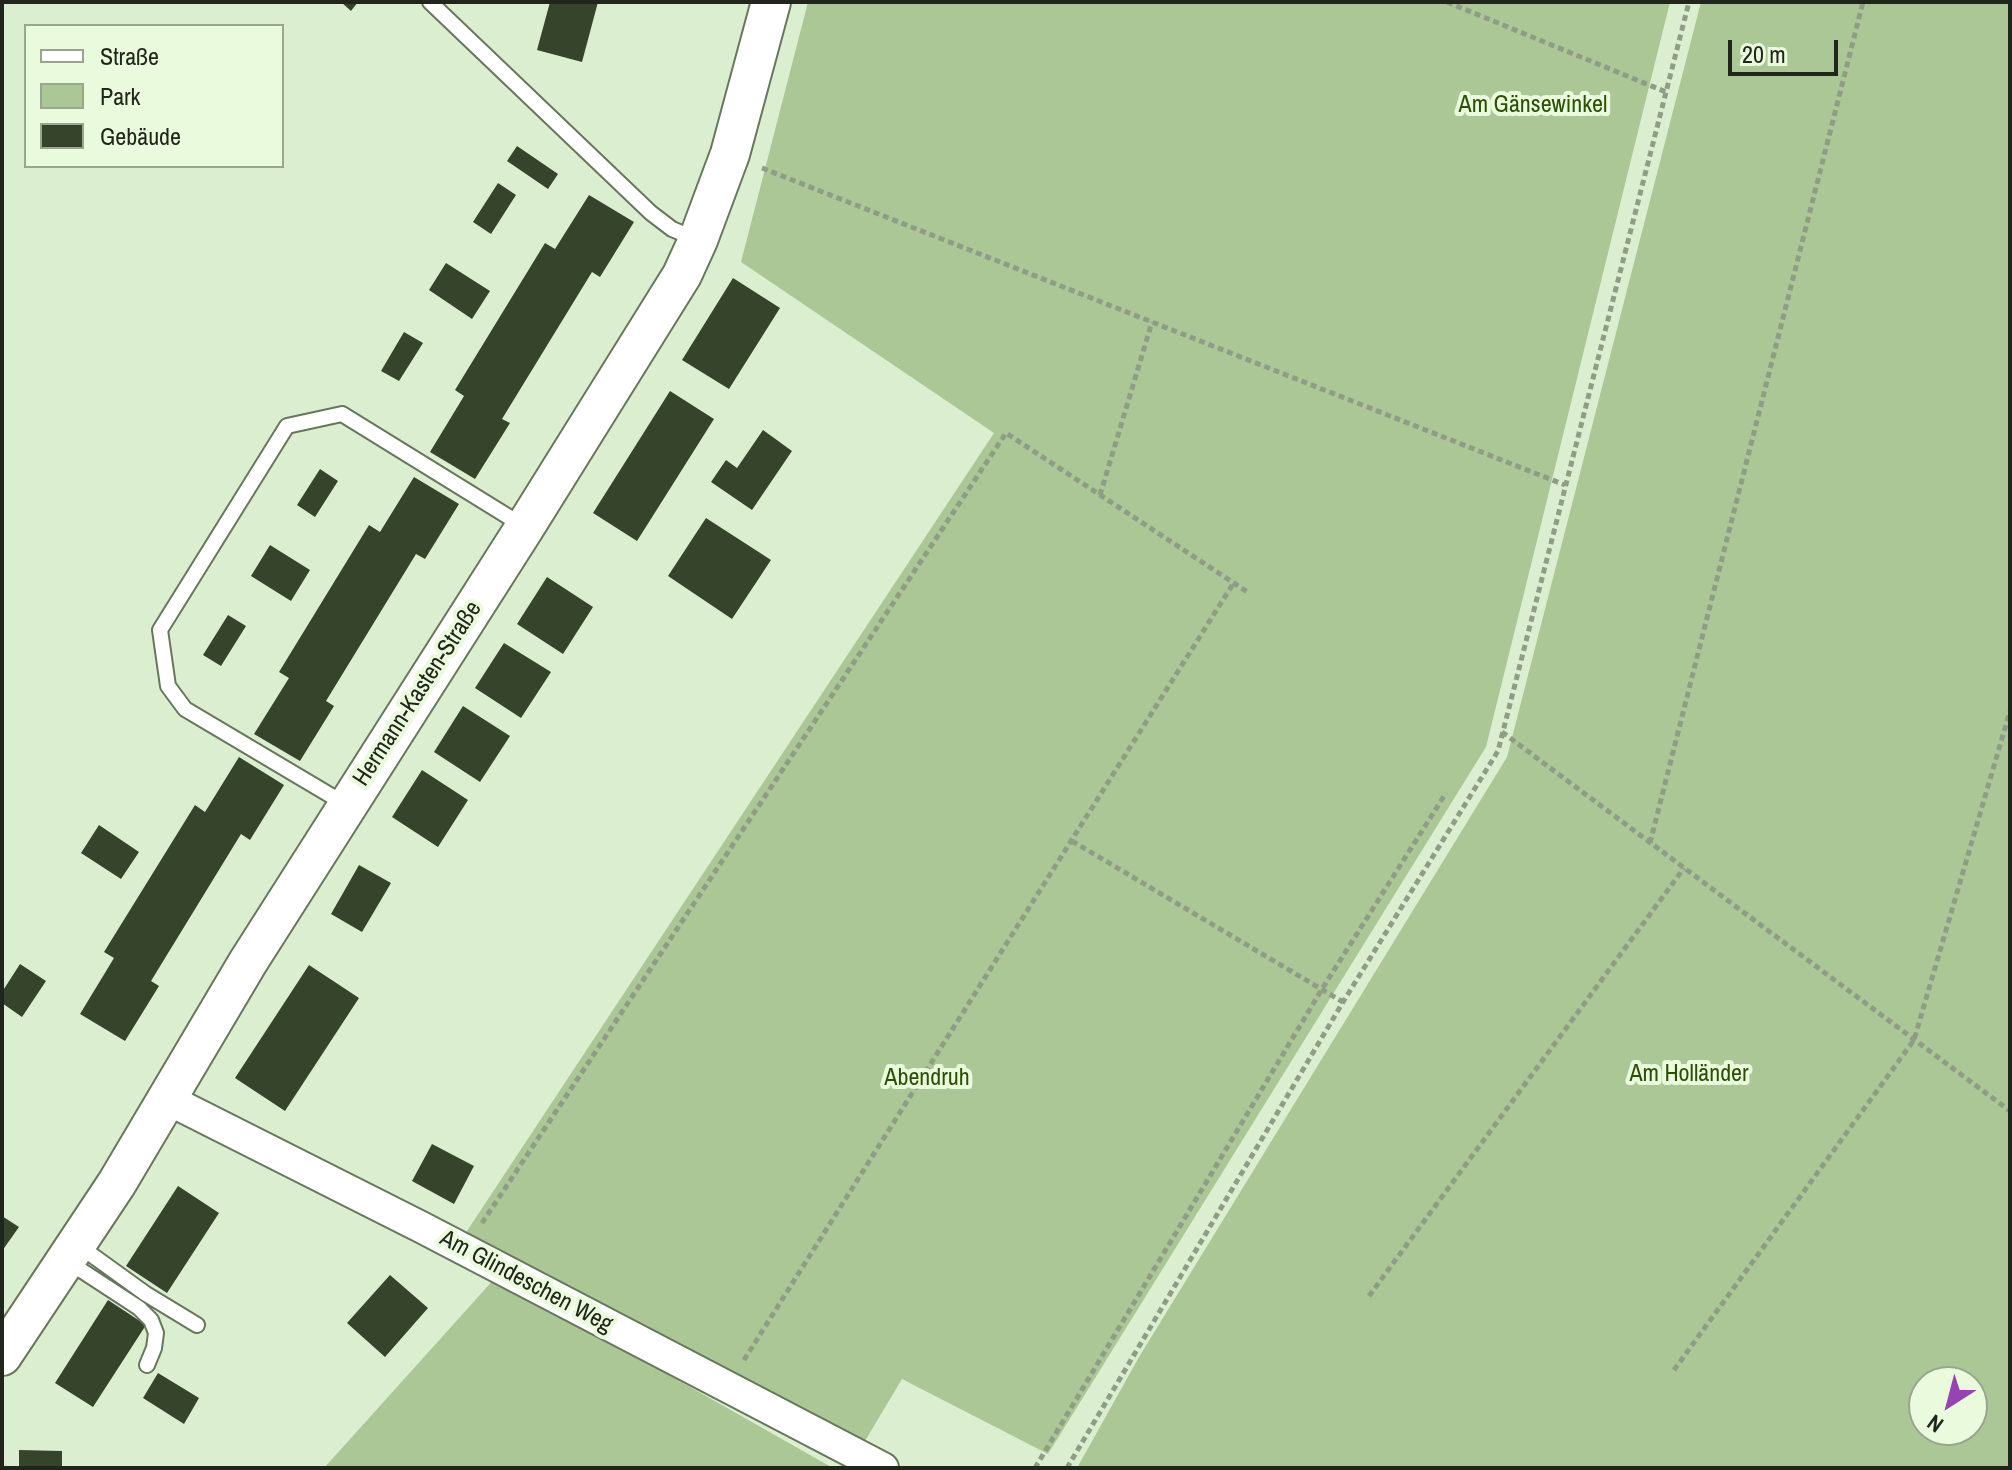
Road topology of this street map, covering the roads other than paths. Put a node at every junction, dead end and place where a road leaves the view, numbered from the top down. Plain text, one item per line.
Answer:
1 (430, 2) edge
2 (771, 2) edge
3 (698, 240) junction
4 (525, 527) junction
5 (346, 805) junction
6 (167, 1099) junction
7 (72, 1252) junction
8 (197, 1325) dead end
9 (2, 1356) edge
10 (147, 1365) dead end
11 (883, 1468) edge

1 - 3 lane
2 - 3 street, Hermann-Kasten-Straße
3 - 4 street, Hermann-Kasten-Straße
4 - 5 street, Hermann-Kasten-Straße
4 - 5 lane
5 - 6 street, Hermann-Kasten-Straße
6 - 7 street, Hermann-Kasten-Straße
6 - 11 street, Am Glindeschen Weg
7 - 8 lane
7 - 9 street, Hermann-Kasten-Straße
7 - 10 lane

